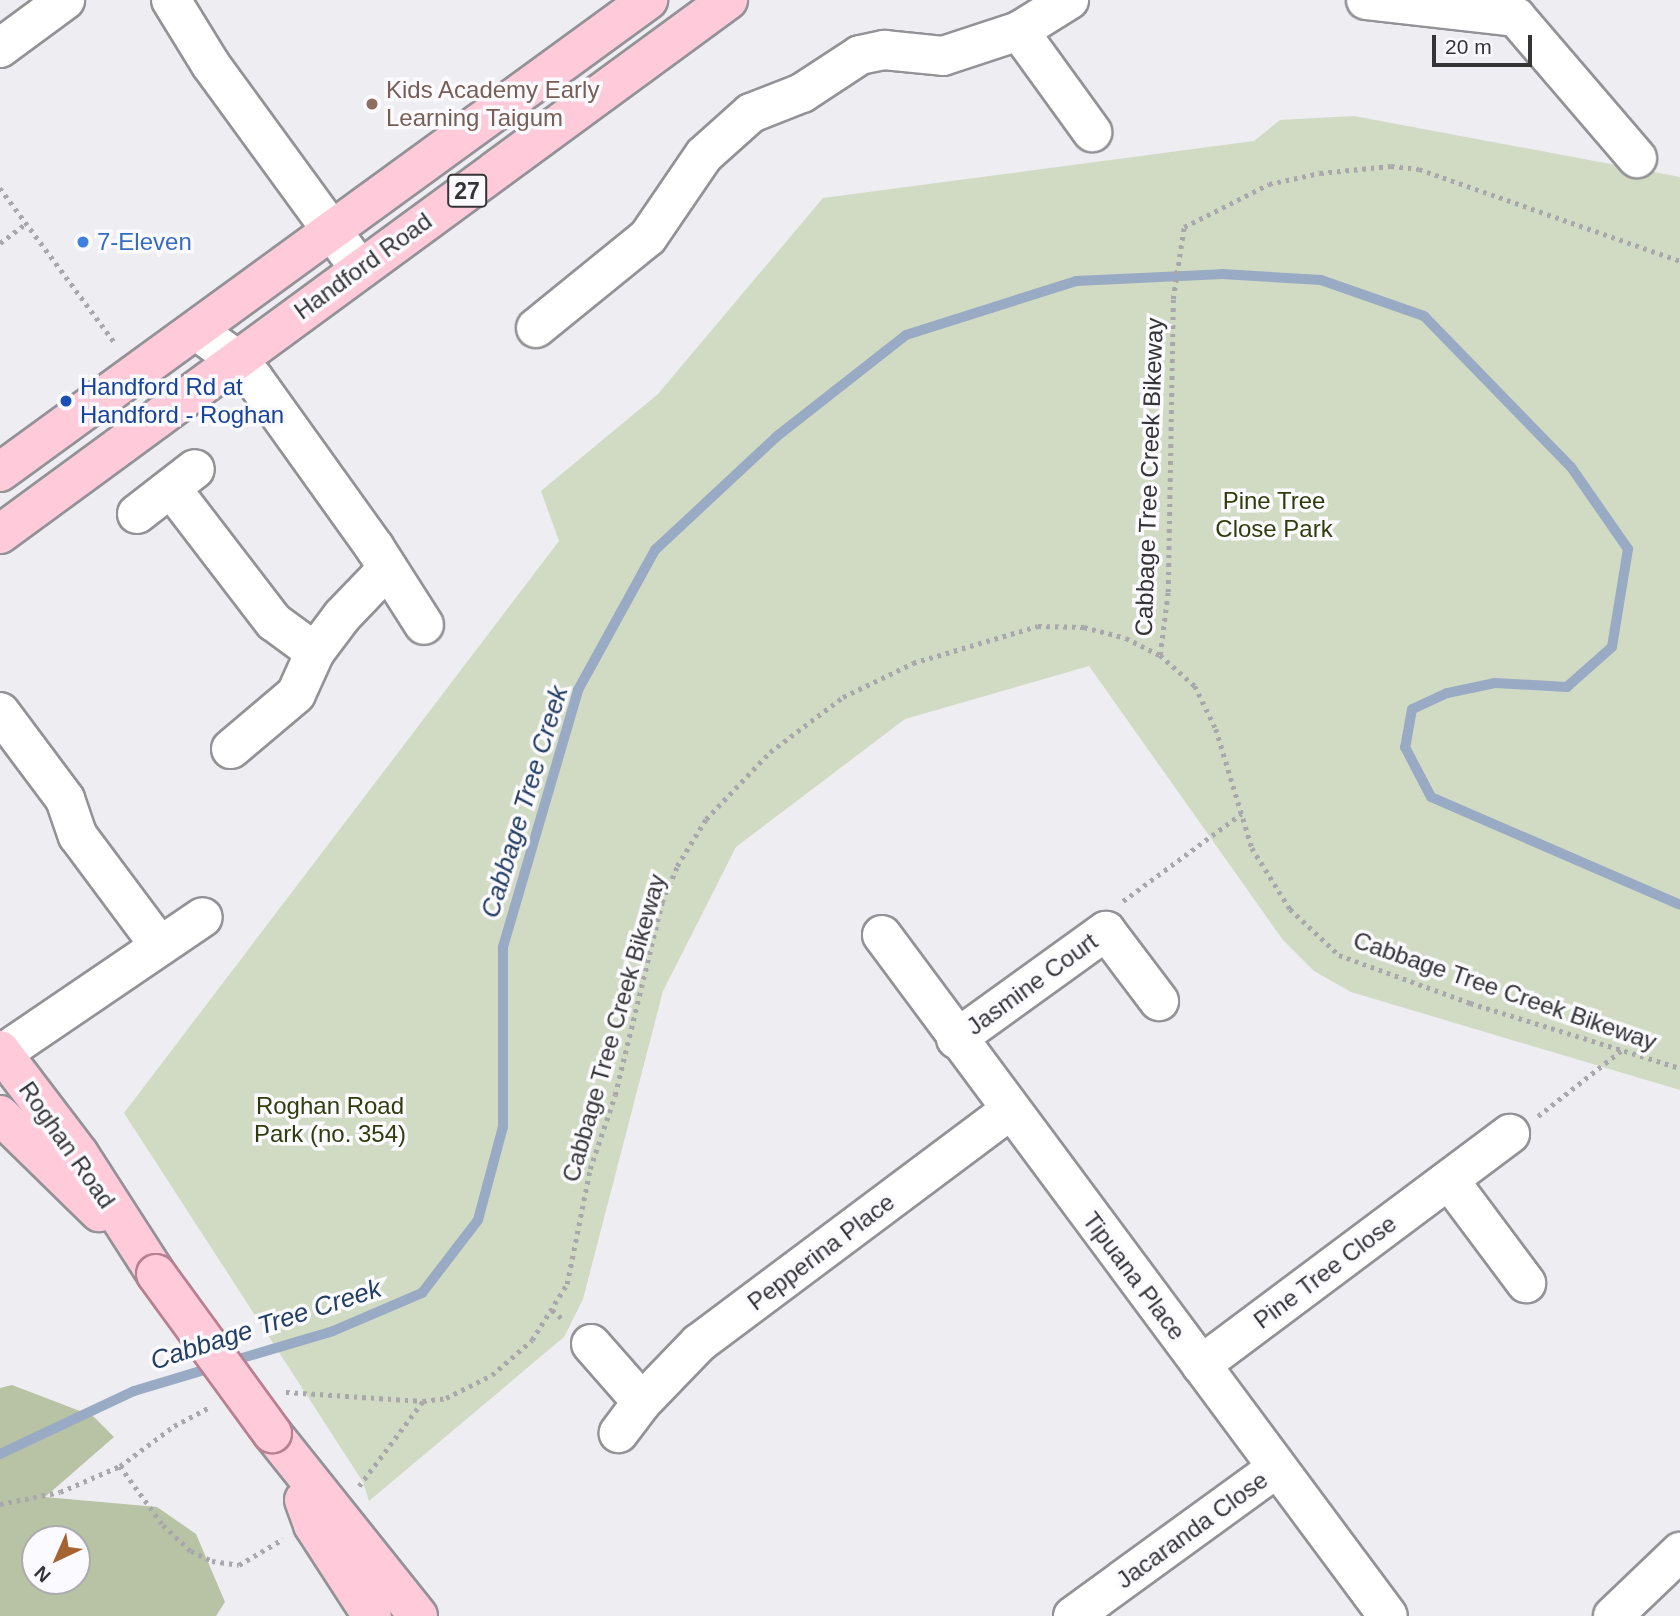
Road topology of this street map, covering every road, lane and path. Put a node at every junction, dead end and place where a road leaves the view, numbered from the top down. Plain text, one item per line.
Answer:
1 (65, 0) edge
2 (171, 0) edge
3 (648, 0) edge
4 (728, 0) edge
5 (1069, 0) edge
6 (1366, 0) edge
7 (1019, 31) junction
8 (0, 48) edge
9 (1093, 132) dead end
10 (1637, 158) dead end
11 (0, 188) edge
12 (27, 223) junction
13 (332, 231) junction
14 (0, 243) edge
15 (1680, 261) edge
16 (359, 268) junction
17 (536, 328) dead end
18 (197, 331) junction
19 (120, 349) dead end
20 (236, 359) junction
21 (0, 472) edge
22 (136, 514) dead end
23 (0, 534) edge
24 (388, 568) junction
25 (424, 625) dead end
26 (315, 652) junction
27 (1160, 655) junction
28 (0, 712) edge
29 (231, 749) dead end
30 (1241, 814) junction
31 (203, 917) dead end
32 (1106, 931) junction
33 (882, 935) dead end
34 (160, 946) junction
35 (1159, 1001) dead end
36 (956, 1039) junction
37 (1622, 1049) junction
38 (1, 1052) edge
39 (1680, 1068) edge
40 (1009, 1111) junction
41 (0, 1115) edge
42 (1510, 1134) joint
43 (1449, 1180) junction
44 (132, 1242) junction
45 (1526, 1283) dead end
46 (591, 1344) dead end
47 (1201, 1365) junction
48 (273, 1395) dead end
49 (423, 1401) junction
50 (642, 1402) junction
51 (222, 1405) dead end
52 (619, 1433) dead end
53 (279, 1443) junction
54 (120, 1466) junction
55 (1277, 1468) junction
56 (350, 1493) dead end
57 (0, 1504) edge
58 (265, 1547) dead end
59 (1680, 1552) edge
60 (372, 1616) edge
61 (418, 1616) edge
62 (1073, 1616) edge
63 (1388, 1616) edge
64 (1613, 1616) edge

1 - 8 street
2 - 13 street
3 - 13 main road, Handford Road / 27
4 - 16 main road, Handford Road / 27
5 - 7 street
6 - 10 street
7 - 9 street
7 - 17 street
11 - 12 path
12 - 14 path
12 - 19 path
13 - 16 street
13 - 18 main road, Handford Road / 27
15 - 27 path, Cabbage Tree Creek Bikeway
16 - 20 main road, Handford Road / 27
18 - 20 street
18 - 21 main road, Handford Road / 27
20 - 23 main road, Handford Road / 27
20 - 24 street
22 - 26 street
24 - 25 street
24 - 26 street
26 - 29 street
27 - 30 path, Cabbage Tree Creek Bikeway
27 - 49 path, Cabbage Tree Creek Bikeway
28 - 34 street
30 - 32 path
30 - 37 path, Cabbage Tree Creek Bikeway
31 - 34 street
32 - 35 street, Jasmine Court
32 - 36 street, Jasmine Court
33 - 36 street, Tipuana Place
34 - 38 street
36 - 40 street, Tipuana Place
37 - 39 path, Cabbage Tree Creek Bikeway
37 - 42 path
38 - 44 main road, Roghan Road
40 - 47 street, Tipuana Place
40 - 50 street, Pepperina Place
41 - 44 main road, Roghan Road
42 - 43 street, Pine Tree Close
43 - 45 street
43 - 47 street, Pine Tree Close
44 - 53 main road, Roghan Road, bridge
46 - 50 street
47 - 55 street, Tipuana Place
48 - 49 path, Cabbage Tree Creek Bikeway
49 - 56 path
50 - 52 street, Pepperina Place
51 - 54 path
53 - 60 main road, Roghan Road
53 - 61 main road, Roghan Road
54 - 57 path
54 - 58 path
55 - 62 street, Jacaranda Close
55 - 63 street, Tipuana Place
59 - 64 street

